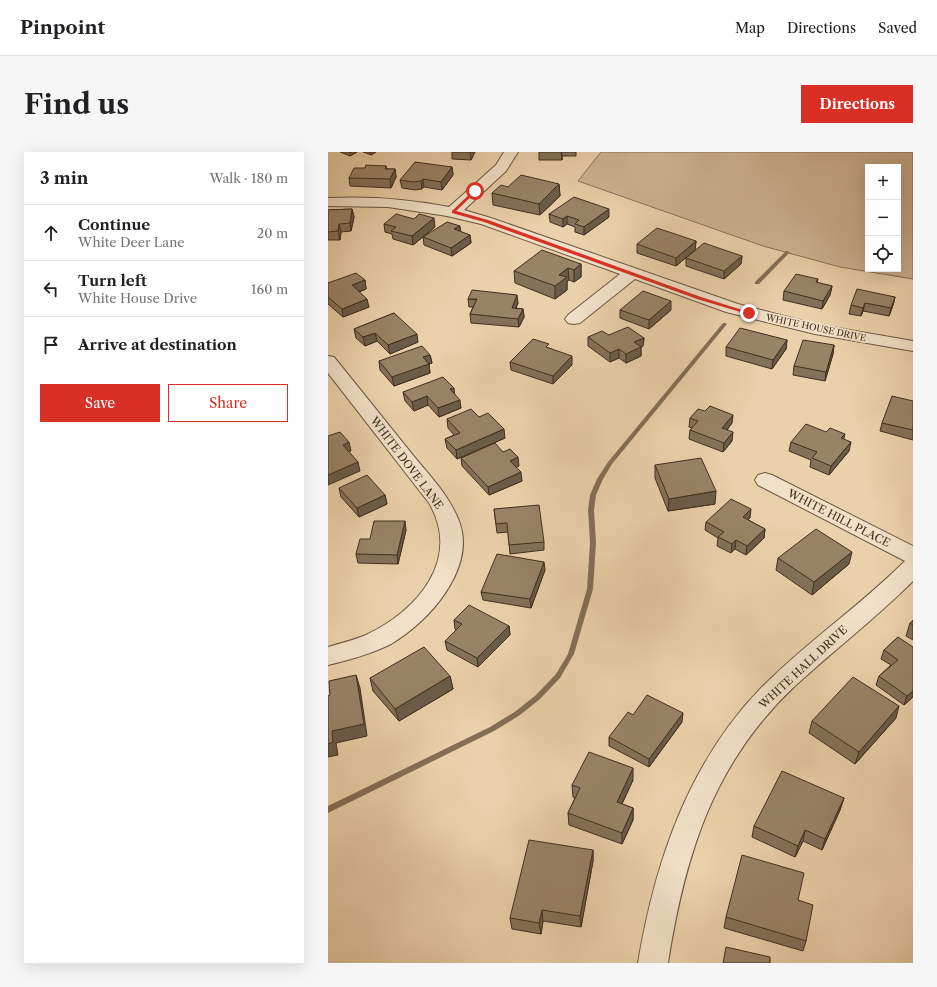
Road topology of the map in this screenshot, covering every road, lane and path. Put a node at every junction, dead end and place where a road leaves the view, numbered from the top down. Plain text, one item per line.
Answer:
1 (511, 152) edge
2 (328, 202) edge
3 (453, 212) junction
4 (632, 273) junction
5 (574, 319) dead end
6 (913, 346) edge
7 (328, 361) edge
8 (765, 480) dead end
9 (913, 556) edge
10 (913, 567) edge
11 (328, 656) edge
12 (653, 963) edge

1 - 3 street
2 - 3 street, WHITE HOUSE DRIVE
3 - 4 street, WHITE HOUSE DRIVE
4 - 5 street
4 - 6 street, WHITE HOUSE DRIVE
7 - 11 street, WHITE DOVE LANE
8 - 9 street, WHITE HILL PLACE
10 - 12 street, WHITE HALL DRIVE

